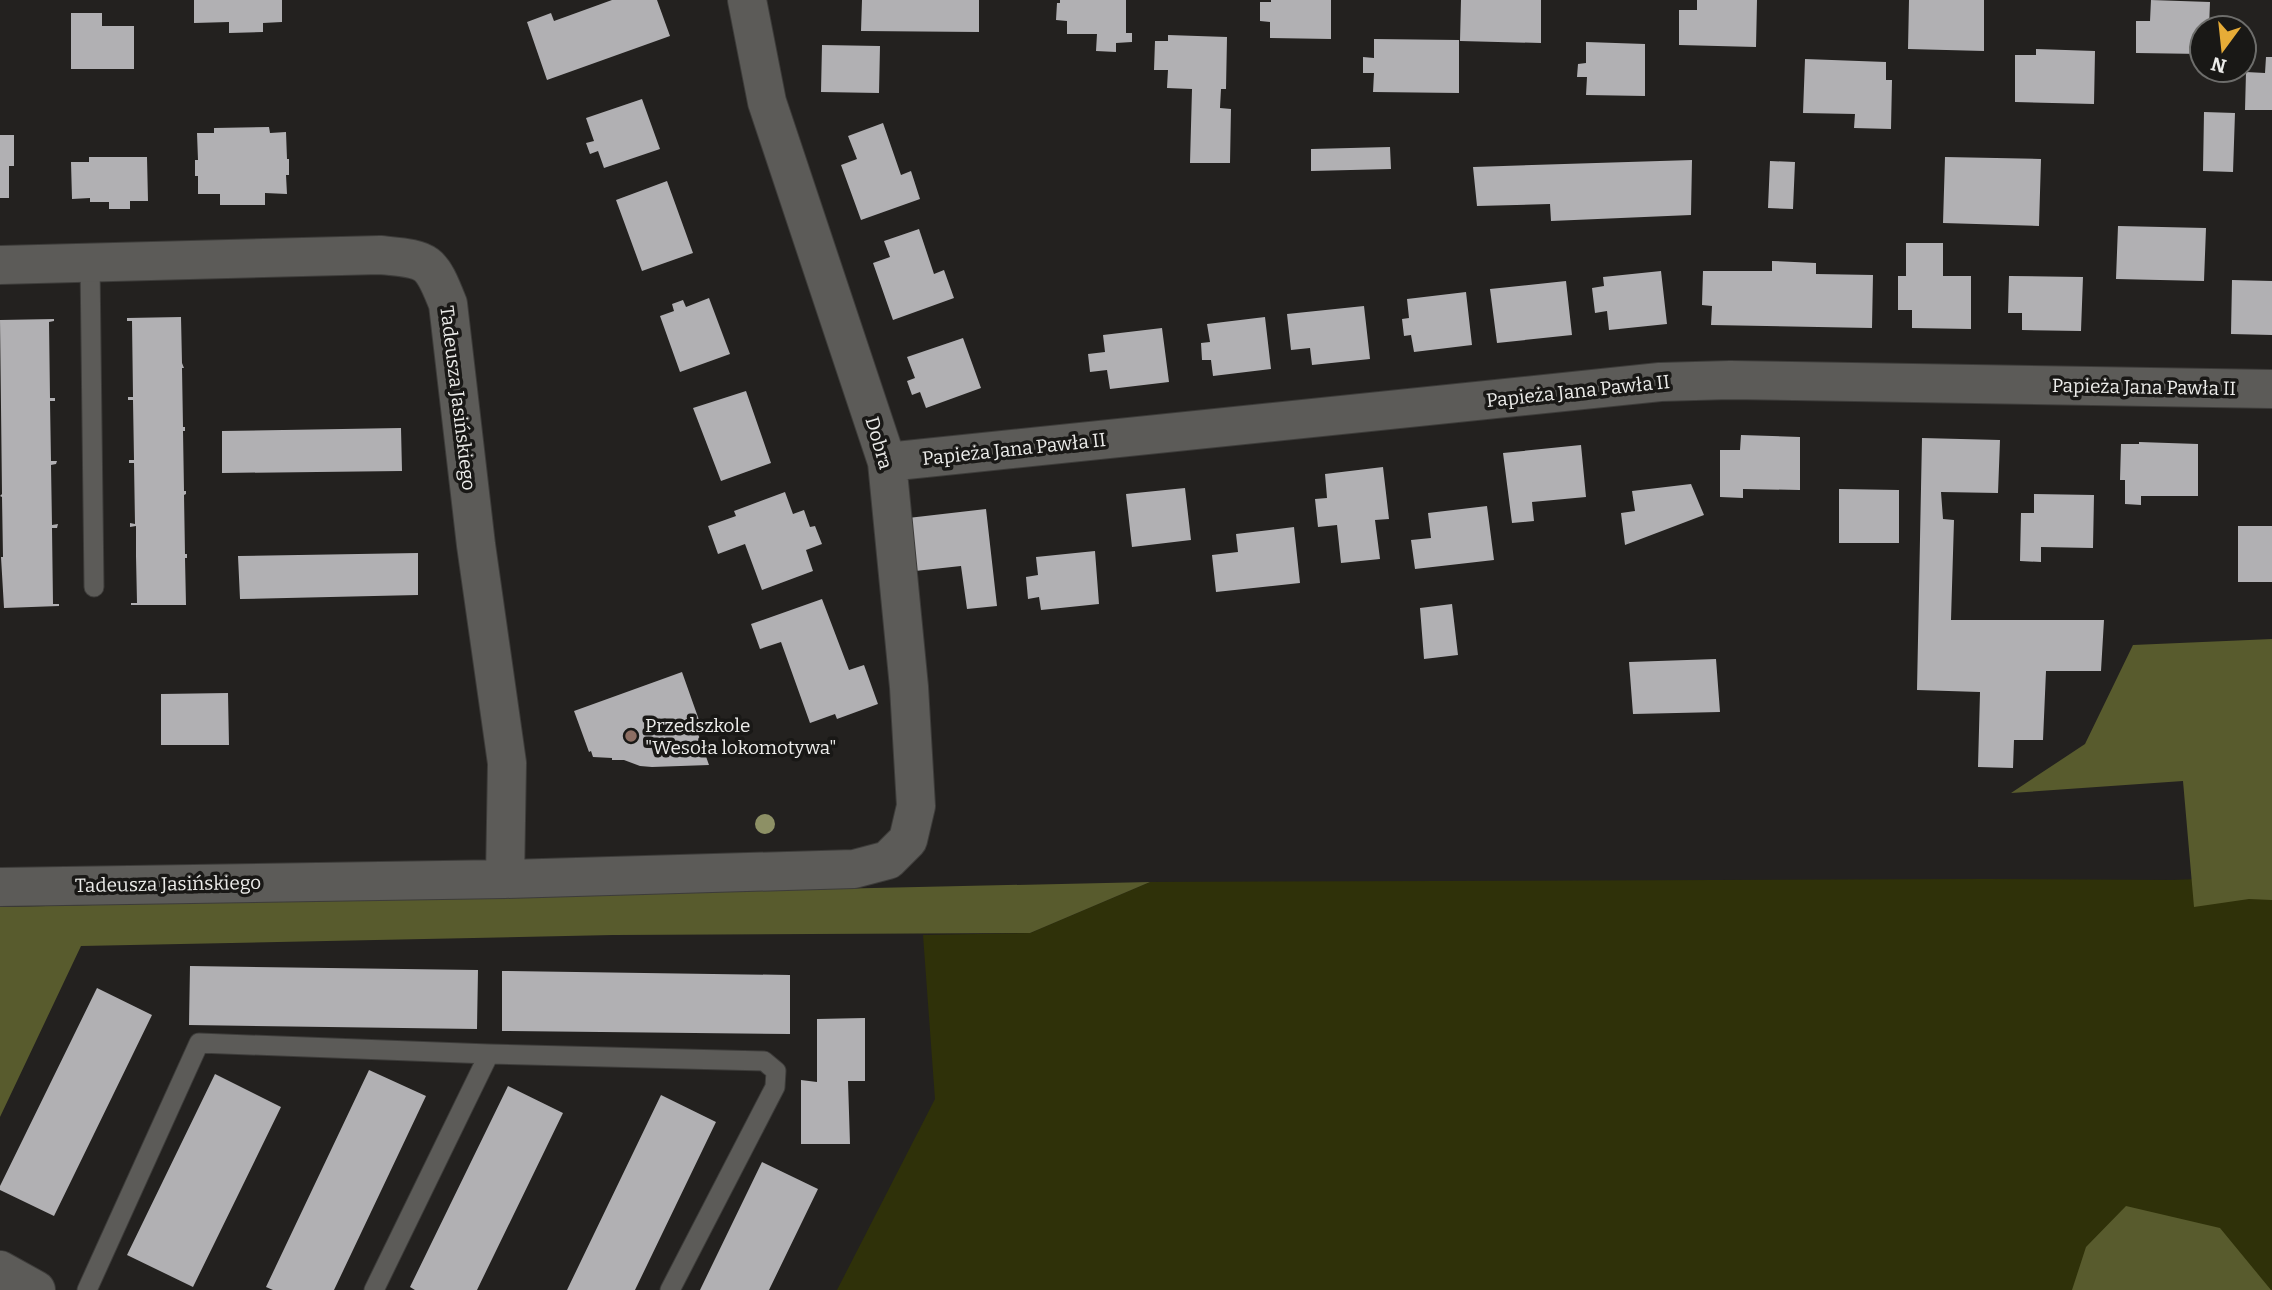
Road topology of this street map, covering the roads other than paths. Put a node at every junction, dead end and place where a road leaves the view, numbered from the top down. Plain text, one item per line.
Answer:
1 (747, 0) edge
2 (90, 263) junction
3 (0, 265) edge
4 (2272, 389) edge
5 (887, 462) junction
6 (93, 587) dead end
7 (854, 869) joint
8 (505, 879) junction
9 (0, 887) edge
10 (489, 1054) junction
11 (0, 1270) edge
12 (36, 1290) edge
13 (87, 1290) edge
14 (374, 1290) edge
15 (670, 1290) edge

1 - 5 street, Dobra
2 - 3 street, Tadeusza Jasińskiego
2 - 6 lane
2 - 8 street, Tadeusza Jasińskiego
4 - 5 street, Papieża Jana Pawła II
5 - 7 street, Dobra
7 - 8 street, Tadeusza Jasińskiego
8 - 9 street, Tadeusza Jasińskiego
10 - 13 lane
10 - 14 lane
10 - 15 lane
11 - 12 street

